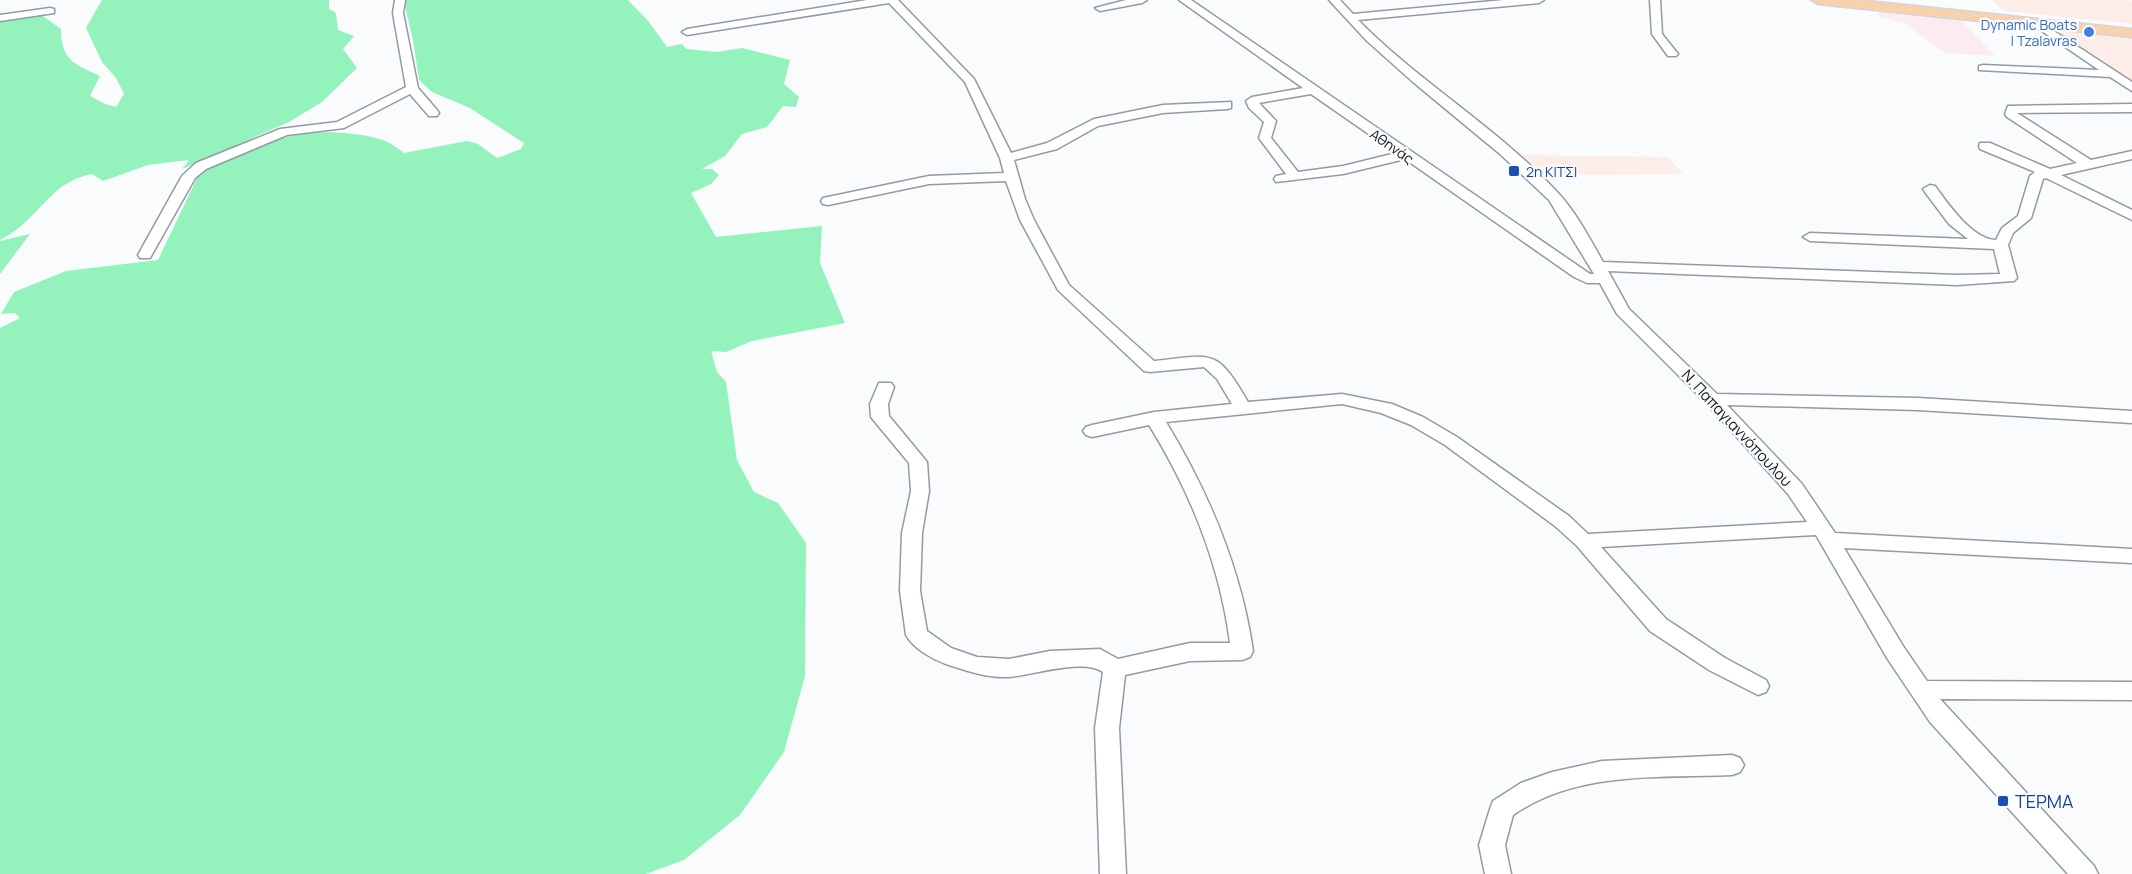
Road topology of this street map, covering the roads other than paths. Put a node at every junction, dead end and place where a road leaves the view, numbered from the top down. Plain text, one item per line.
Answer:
1 (400, 0) edge
2 (887, 0) edge
3 (893, 0) edge
4 (1142, 0) edge
5 (1184, 0) edge
6 (1334, 0) edge
7 (1539, 0) edge
8 (1655, 0) edge
9 (1818, 0) edge
10 (1870, 0) edge
11 (1100, 8) dead end
12 (50, 11) dead end
13 (1351, 17) junction
14 (0, 18) edge
15 (2037, 23) junction
16 (2132, 28) edge
17 (687, 32) dead end
18 (2132, 33) edge
19 (1672, 54) dead end
20 (1983, 68) dead end
21 (2112, 74) junction
22 (2132, 87) edge
23 (412, 89) junction
24 (1311, 90) junction
25 (1227, 105) dead end
26 (2132, 108) edge
27 (433, 113) dead end
28 (1984, 146) dead end
29 (1405, 155) junction
30 (2132, 155) edge
31 (1007, 158) junction
32 (2089, 165) junction
33 (2044, 172) junction
34 (1013, 177) junction
35 (1930, 189) dead end
36 (828, 201) dead end
37 (2132, 216) edge
38 (1810, 237) dead end
39 (1983, 244) junction
40 (2001, 245) junction
41 (145, 255) dead end
42 (1602, 273) junction
43 (885, 387) dead end
44 (1712, 399) junction
45 (1243, 408) junction
46 (2132, 417) edge
47 (1154, 418) junction
48 (1092, 430) dead end
49 (1826, 534) junction
50 (1584, 541) junction
51 (2132, 556) edge
52 (1115, 668) junction
53 (1758, 686) dead end
54 (1920, 690) junction
55 (2132, 691) edge
56 (1732, 765) dead end
57 (1113, 874) edge
58 (1498, 874) edge
59 (2085, 874) edge

1 - 23 street
2 - 17 street
3 - 31 street
4 - 11 street
5 - 24 street, Αθηνάς
6 - 13 street, Ν. Παπαγιαννόπουλου
7 - 13 street
8 - 19 street
9 - 15 main road
10 - 16 main road
12 - 14 street
13 - 42 street, Ν. Παπαγιαννόπουλου
15 - 18 main road
15 - 21 street
20 - 21 street
21 - 22 street
23 - 27 street
23 - 41 street
24 - 29 street, Αθηνάς
24 - 29 street
25 - 31 street
26 - 32 street
28 - 33 street
29 - 42 street, Αθηνάς
30 - 32 street
31 - 34 street
32 - 33 street
33 - 37 street
33 - 40 street
34 - 36 street
34 - 45 street
35 - 39 street
38 - 39 street
39 - 40 street
40 - 42 street, Αθηνάς
42 - 44 street, Ν. Παπαγιαννόπουλου
43 - 52 street
44 - 46 street
44 - 49 street, Ν. Παπαγιαννόπουλου
45 - 47 street
45 - 50 street
47 - 48 street
47 - 52 street
49 - 50 street
49 - 51 street
49 - 54 street, Ν. Παπαγιαννόπουλου
50 - 53 street
52 - 57 street
54 - 55 street
54 - 59 street, Ν. Παπαγιαννόπουλου
56 - 58 street

